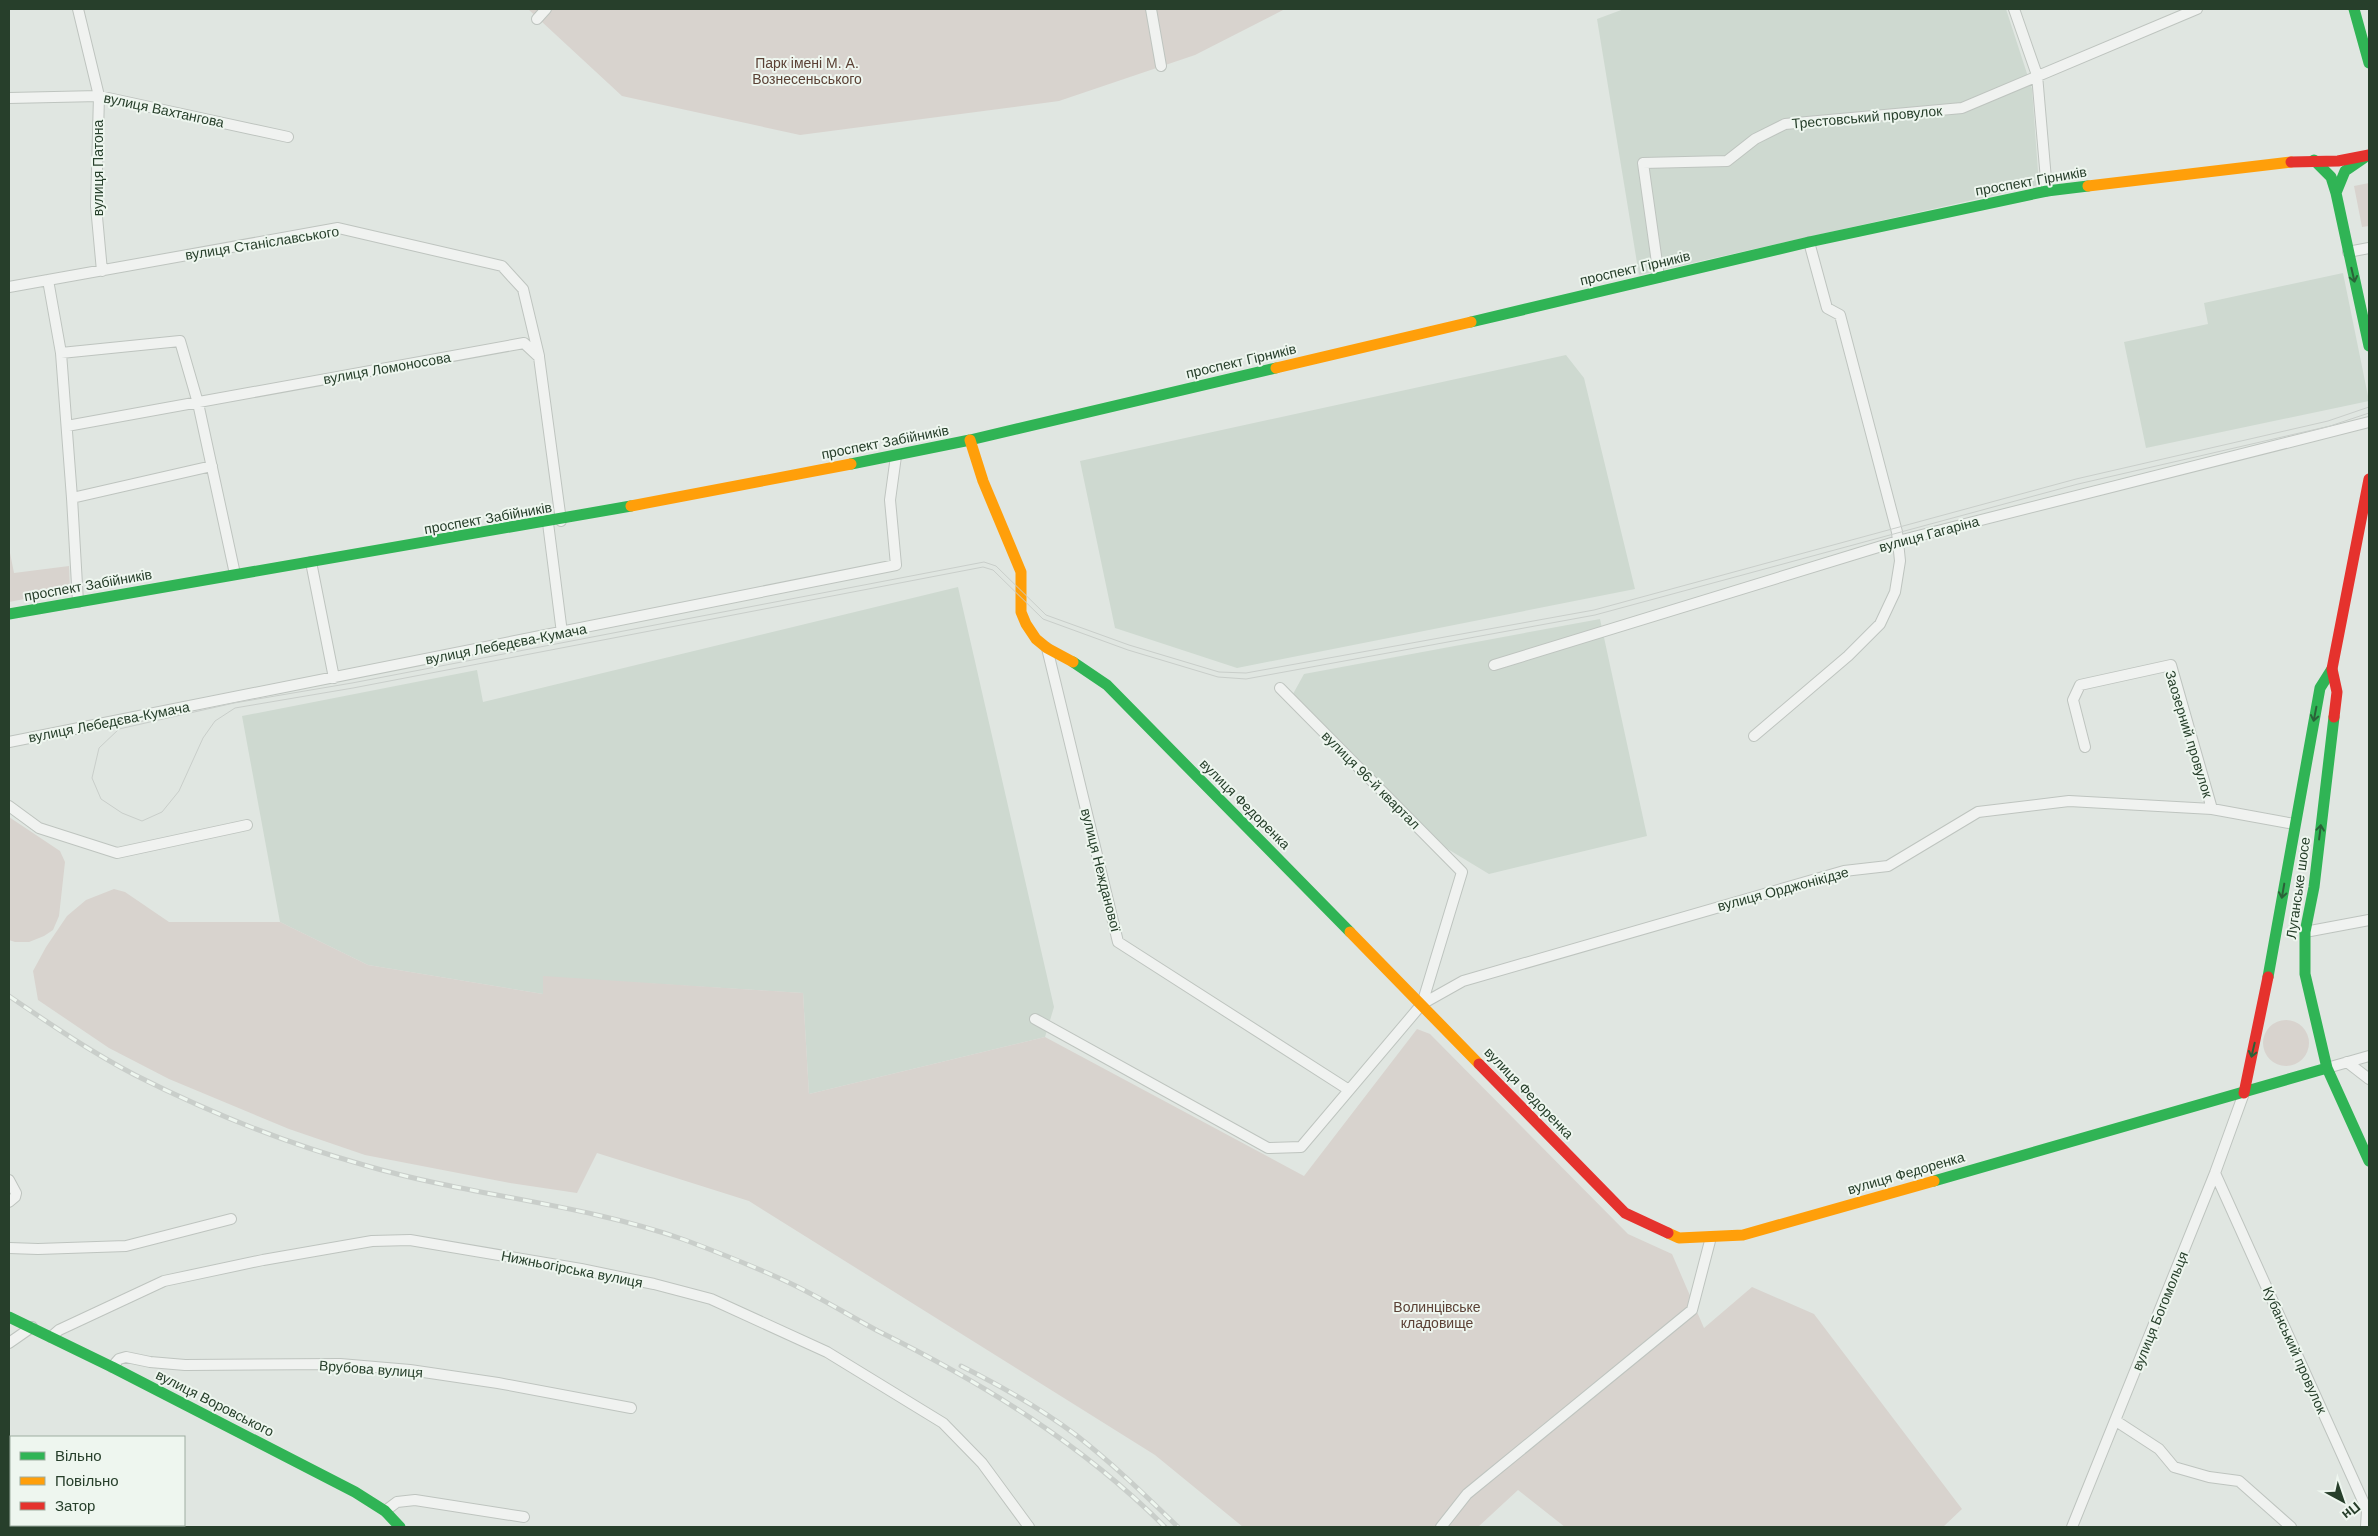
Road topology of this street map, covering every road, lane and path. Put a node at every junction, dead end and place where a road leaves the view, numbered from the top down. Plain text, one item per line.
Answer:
1 (78, 9) edge
2 (546, 9) edge
3 (1151, 9) edge
4 (2014, 9) edge
5 (2197, 9) edge
6 (2354, 9) edge
7 (537, 19) dead end
8 (2369, 63) edge
9 (1161, 66) dead end
10 (2037, 75) junction
11 (99, 96) junction
12 (9, 98) edge
13 (288, 137) dead end
14 (2368, 156) edge
15 (2314, 160) junction
16 (2048, 191) junction
17 (2336, 193) junction
18 (1809, 242) junction
19 (2369, 248) edge
20 (2348, 252) junction
21 (102, 270) junction
22 (1659, 277) junction
23 (48, 280) junction
24 (9, 287) edge
25 (2369, 346) edge
26 (61, 353) junction
27 (539, 357) junction
28 (198, 403) junction
29 (2369, 422) edge
30 (67, 426) junction
31 (970, 440) junction
32 (896, 456) junction
33 (212, 466) junction
34 (2369, 479) edge
35 (72, 498) junction
36 (561, 520) junction
37 (548, 523) junction
38 (1898, 541) junction
39 (311, 562) junction
40 (235, 574) junction
41 (78, 602) junction
42 (9, 614) edge
43 (562, 633) junction
44 (1047, 648) junction
45 (1494, 665) dead end
46 (2332, 669) junction
47 (334, 678) junction
48 (1280, 688) dead end
49 (1754, 736) dead end
50 (9, 742) edge
51 (2085, 747) dead end
52 (9, 806) edge
53 (2212, 809) junction
54 (2294, 824) junction
55 (247, 825) dead end
56 (2369, 920) edge
57 (2305, 932) junction
58 (1422, 1004) junction
59 (1035, 1019) dead end
60 (2369, 1056) edge
61 (2347, 1062) junction
62 (2327, 1068) junction
63 (2369, 1079) edge
64 (1350, 1090) junction
65 (2244, 1093) junction
66 (2369, 1161) edge
67 (2215, 1173) junction
68 (9, 1180) edge
69 (9, 1202) edge
70 (231, 1219) dead end
71 (1711, 1237) junction
72 (9, 1248) edge
73 (9, 1317) edge
74 (32, 1327) junction
75 (51, 1337) junction
76 (9, 1343) edge
77 (112, 1367) junction
78 (631, 1408) dead end
79 (2116, 1422) junction
80 (384, 1511) junction
81 (524, 1517) dead end
82 (400, 1527) edge
83 (1029, 1527) edge
84 (1441, 1527) edge
85 (2072, 1527) edge
86 (2292, 1527) edge
87 (2366, 1527) edge

1 - 11 street, вулиця Патона
2 - 7 street
3 - 9 street
4 - 10 street
5 - 10 street, Трестовський провулок
6 - 8 main road
10 - 16 street
10 - 22 street, Трестовський провулок
11 - 12 street, вулиця Вахтангова
11 - 13 street, вулиця Вахтангова
11 - 21 street, вулиця Патона
14 - 15 main road, проспект Гірників
14 - 17 main road
15 - 16 main road, проспект Гірників
15 - 17 main road
16 - 18 main road, проспект Гірників
17 - 20 main road
18 - 22 main road, проспект Гірників
18 - 38 street
19 - 20 street
20 -> 25 main road
21 - 23 street, вулиця Станіславського
21 - 27 street, вулиця Станіславського
22 - 31 main road, проспект Гірників
23 - 24 street, вулиця Станіславського
23 - 26 street
26 - 28 street
26 - 30 street
27 - 28 street, вулиця Ломоносова
27 - 36 street
28 - 30 street, вулиця Ломоносова
28 - 33 street
29 - 38 street, вулиця Гагаріна
30 - 35 street
31 - 32 main road, проспект Забійників
31 - 44 main road, вулиця Федоренка
32 - 36 main road, проспект Забійників
32 - 43 street, вулиця Лебедєва-Кумача
33 - 35 street
33 - 40 street
34 - 46 main road, Луганське шосе
35 - 41 street
36 - 37 main road, проспект Забійників
37 - 39 main road, проспект Забійників
37 - 43 street
38 - 45 street, вулиця Гагаріна
38 - 49 street
39 - 40 main road, проспект Забійників
39 - 47 street
40 - 41 main road, проспект Забійників
41 - 42 main road, проспект Забійників
43 - 47 street, вулиця Лебедєва-Кумача
44 - 58 main road, вулиця Федоренка
44 - 64 street, вулиця Нежданової
46 -> 54 main road, Луганське шосе
57 -> 46 main road, Луганське шосе
47 - 50 street, вулиця Лебедєва-Кумача
48 - 58 street, вулиця 96-й квартал
51 - 53 street, Заозерний провулок
52 - 55 street
53 - 54 street, вулиця Орджонікідзе
53 - 58 street, вулиця Орджонікідзе
54 -> 65 main road, Луганське шосе
56 - 57 street
57 - 62 main road, Луганське шосе
58 - 64 street
58 - 71 main road, вулиця Федоренка
59 - 64 street
60 - 61 street
61 - 62 street
61 - 63 street
62 - 65 main road, вулиця Федоренка
62 - 66 main road, Луганське шосе
65 - 67 street, вулиця Богомольця
65 - 71 main road, вулиця Федоренка
67 - 79 street, вулиця Богомольця
67 - 87 street, Кубанський провулок
68 - 69 street
70 - 72 street
71 - 84 street
73 - 74 main road, вулиця Воровського
74 - 75 main road, вулиця Воровського
74 - 76 street
75 - 77 main road, вулиця Воровського
75 - 83 street, Нижньогірська вулиця
77 - 78 street, Врубова вулиця
77 - 80 main road, вулиця Воровського
79 - 85 street, вулиця Богомольця
79 - 86 street
80 - 81 street
80 - 82 main road, вулиця Воровського

